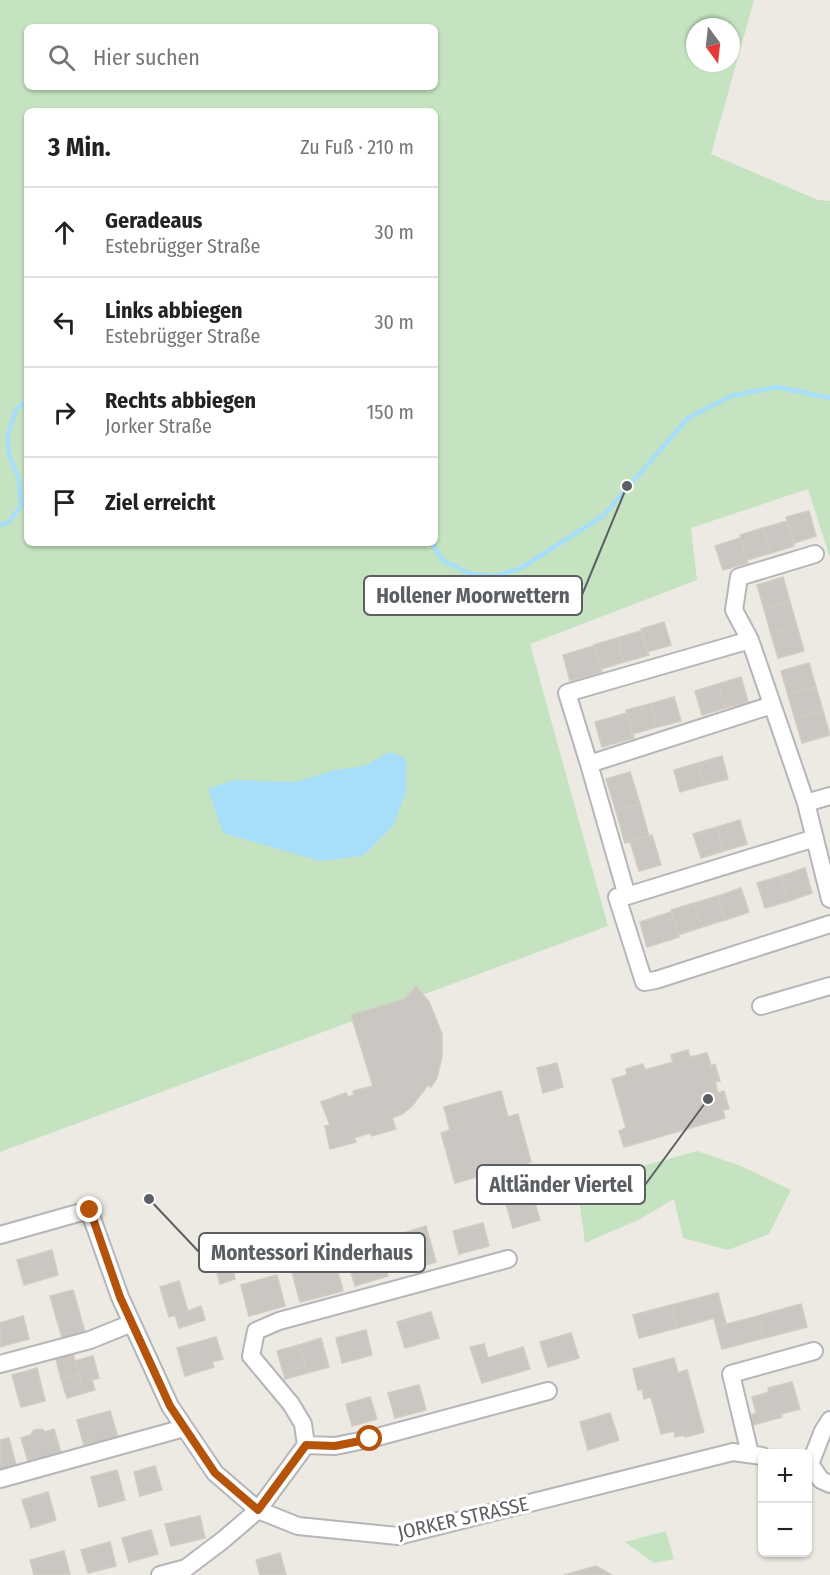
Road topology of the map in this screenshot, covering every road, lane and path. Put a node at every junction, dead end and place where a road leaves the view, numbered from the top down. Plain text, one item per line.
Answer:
1 (815, 554) dead end
2 (750, 640) junction
3 (772, 705) junction
4 (588, 764) junction
5 (830, 796) edge
6 (806, 803) junction
7 (815, 838) junction
8 (627, 896) junction
9 (830, 899) edge
10 (830, 924) edge
11 (830, 986) edge
12 (761, 1005) dead end
13 (0, 1235) edge
14 (508, 1259) dead end
15 (132, 1323) junction
16 (814, 1351) dead end
17 (0, 1364) edge
18 (548, 1390) dead end
19 (830, 1420) edge
20 (184, 1428) junction
21 (306, 1445) junction
22 (756, 1455) edge
23 (812, 1457) edge
24 (812, 1464) edge
25 (830, 1467) edge
26 (812, 1468) edge
27 (0, 1479) edge
28 (830, 1484) edge
29 (258, 1510) junction
30 (160, 1575) edge

1 - 2 street
2 - 3 street
2 - 4 street
3 - 4 street
3 - 6 street
4 - 8 street
5 - 6 street
6 - 7 street
7 - 8 street
7 - 9 street
8 - 10 street
11 - 12 street
13 - 15 street, JORKER STRASSE
14 - 21 street
15 - 17 street
15 - 20 street, JORKER STRASSE
16 - 22 street
18 - 21 street
19 - 23 street
20 - 27 street
20 - 29 street, JORKER STRASSE
21 - 29 street
22 - 29 street, JORKER STRASSE
24 - 25 street
26 - 28 street
29 - 30 street

